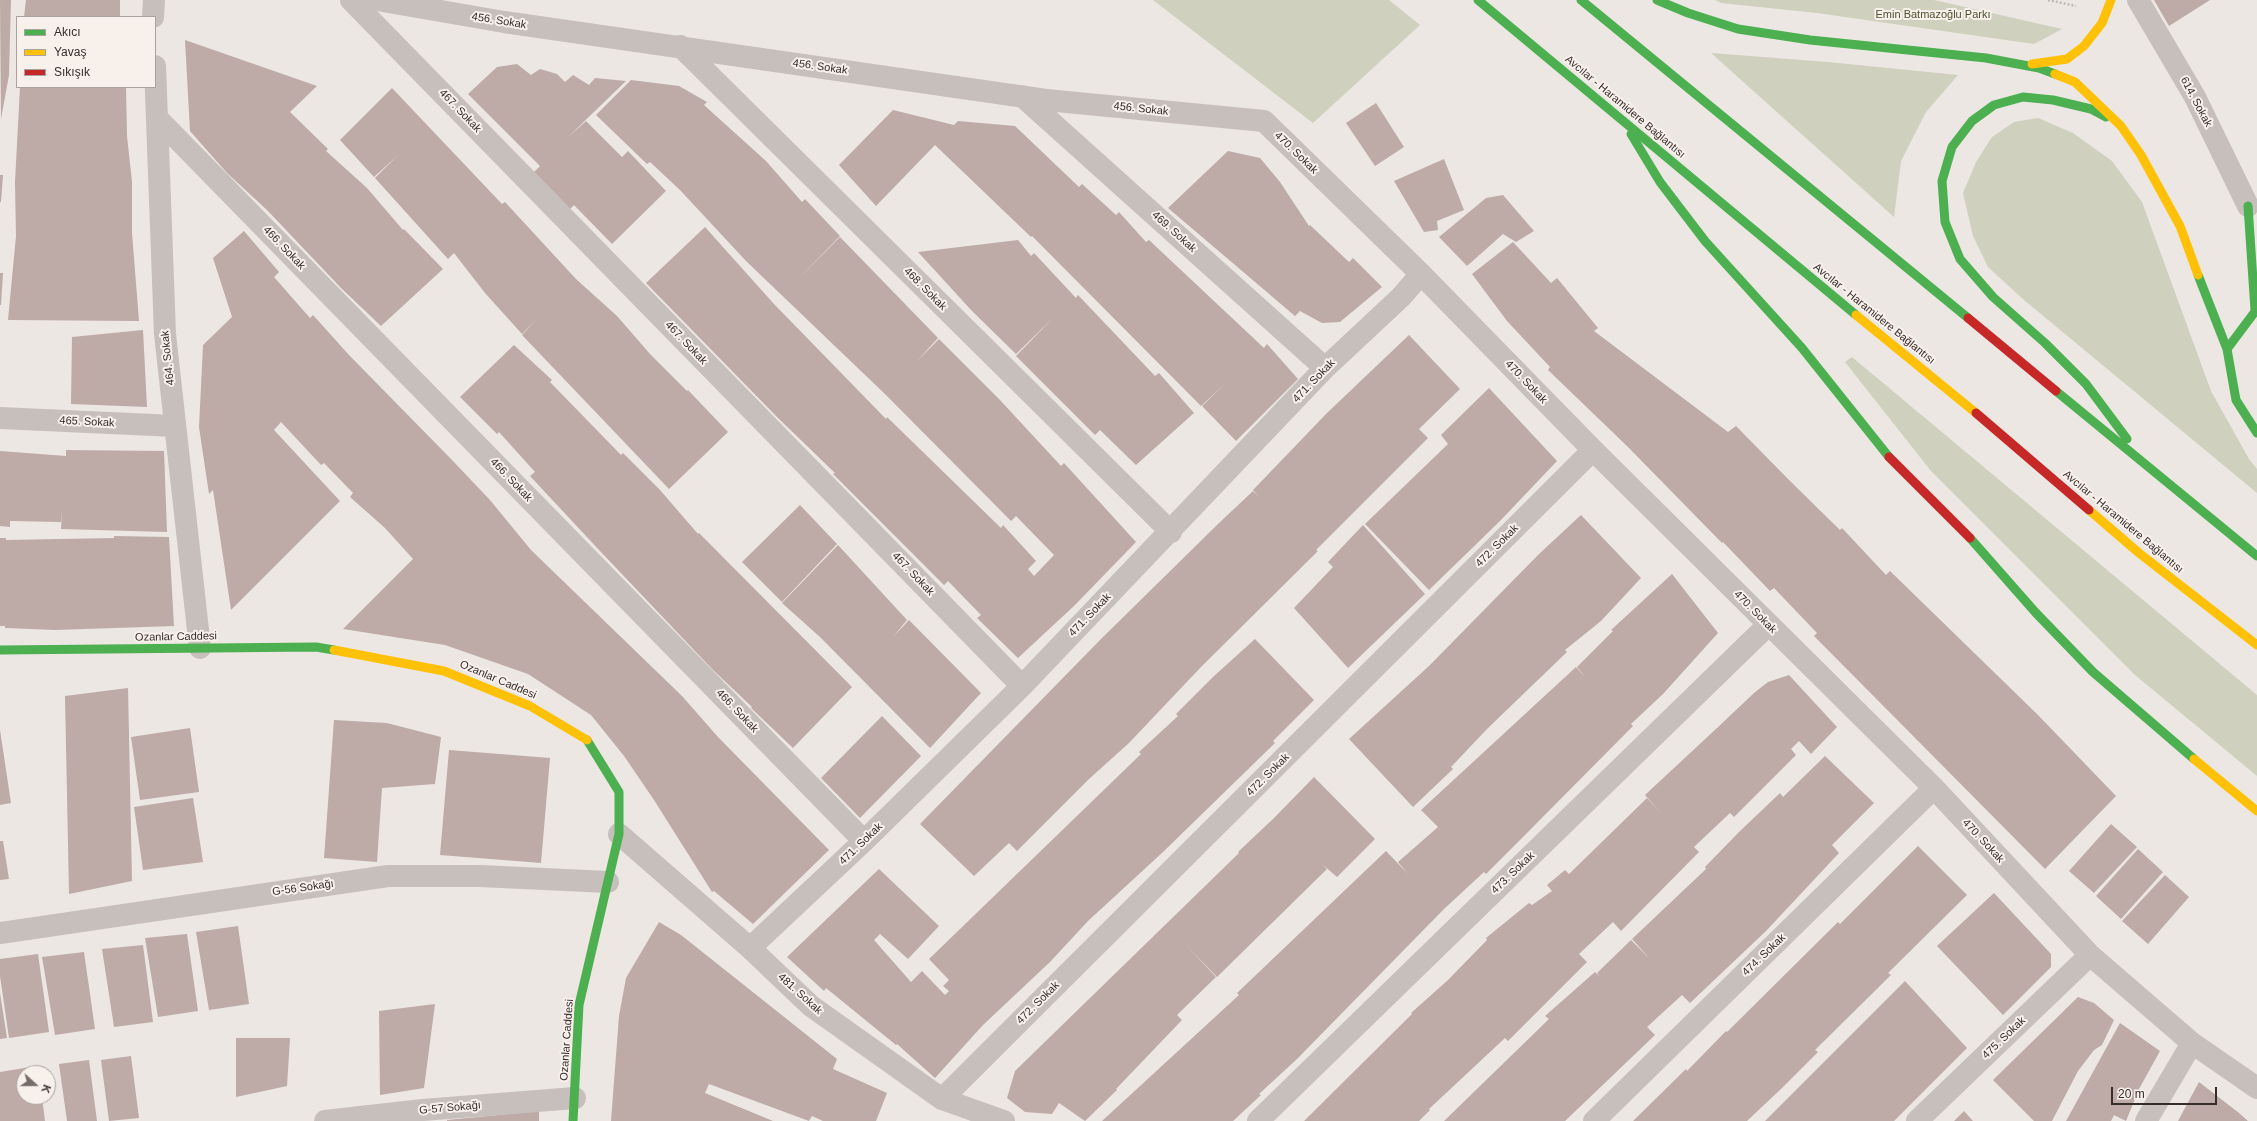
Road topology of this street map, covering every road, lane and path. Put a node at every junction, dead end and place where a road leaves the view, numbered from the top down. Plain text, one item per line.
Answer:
1 (154, 0) edge
2 (351, 0) edge
3 (377, 0) edge
4 (1478, 0) edge
5 (1581, 0) edge
6 (1657, 0) edge
7 (2048, 0) edge
8 (2079, 0) edge
9 (2111, 0) edge
10 (2138, 0) edge
11 (153, 16) edge
12 (680, 46) junction
13 (2015, 63) junction
14 (156, 88) edge
15 (1022, 96) junction
16 (157, 118) junction
17 (1621, 118) junction
18 (1264, 122) joint
19 (2121, 126) junction
20 (2252, 214) edge
21 (1421, 274) junction
22 (2256, 310) edge
23 (2227, 349) junction
24 (1325, 368) junction
25 (0, 418) edge
26 (174, 426) junction
27 (2257, 433) edge
28 (1593, 450) junction
29 (2145, 464) junction
30 (1171, 532) junction
31 (2257, 556) edge
32 (1768, 625) junction
33 (2257, 645) edge
34 (200, 648) junction
35 (0, 650) edge
36 (1022, 686) junction
37 (1934, 788) junction
38 (2257, 811) edge
39 (619, 834) junction
40 (864, 841) junction
41 (608, 882) junction
42 (0, 933) edge
43 (750, 948) junction
44 (2090, 955) junction
45 (2192, 1043) junction
46 (2257, 1088) edge
47 (575, 1098) junction
48 (942, 1099) junction
49 (325, 1121) edge
50 (573, 1121) edge
51 (1004, 1121) edge
52 (1258, 1121) edge
53 (1594, 1121) edge
54 (1917, 1121) edge
55 (2146, 1121) edge

1 - 11 street
2 - 36 street, 467. Sokak
3 - 12 street, 456. Sokak
4 - 17 main road, Avcılar - Haramidere Bağlantısı
5 - 29 main road
6 - 13 main road
7 - 8 path
9 - 13 main road
10 - 20 street, 614. Sokak
12 - 15 street, 456. Sokak
12 - 30 street, 468. Sokak
13 - 19 main road
14 - 16 street, 464. Sokak
15 - 18 street, 456. Sokak
15 - 24 street, 469. Sokak
16 - 26 street, 464. Sokak
16 - 40 street, 466. Sokak
17 - 33 main road, Avcılar - Haramidere Bağlantısı
17 - 38 main road
18 - 21 street, 470. Sokak
19 - 23 main road
19 - 29 main road
20 - 22 main road
21 - 24 street, 471. Sokak
21 - 28 street, 470. Sokak
22 - 23 main road
23 - 27 main road
24 - 30 street, 471. Sokak
25 - 26 street, 465. Sokak
26 - 34 street, 464. Sokak
28 - 32 street, 470. Sokak
28 - 48 street, 472. Sokak
29 - 31 main road
30 - 36 street, 471. Sokak
32 - 37 street, 470. Sokak
32 - 52 street, 473. Sokak
34 - 35 main road, Ozanlar Caddesi
34 - 39 main road, Ozanlar Caddesi
36 - 40 street, 471. Sokak
37 - 44 street, 470. Sokak
37 - 53 street, 474. Sokak
39 - 41 main road, Ozanlar Caddesi
39 - 43 street, 481. Sokak
40 - 43 street, 471. Sokak
41 - 42 street, G-56 Sokağı
41 - 47 main road, Ozanlar Caddesi
43 - 48 street, 481. Sokak
44 - 45 street, 470. Sokak
44 - 54 street, 475. Sokak
45 - 46 street, 470. Sokak
45 - 55 street
47 - 49 street, G-57 Sokağı
47 - 50 main road, Ozanlar Caddesi
48 - 51 street, 481. Sokak

